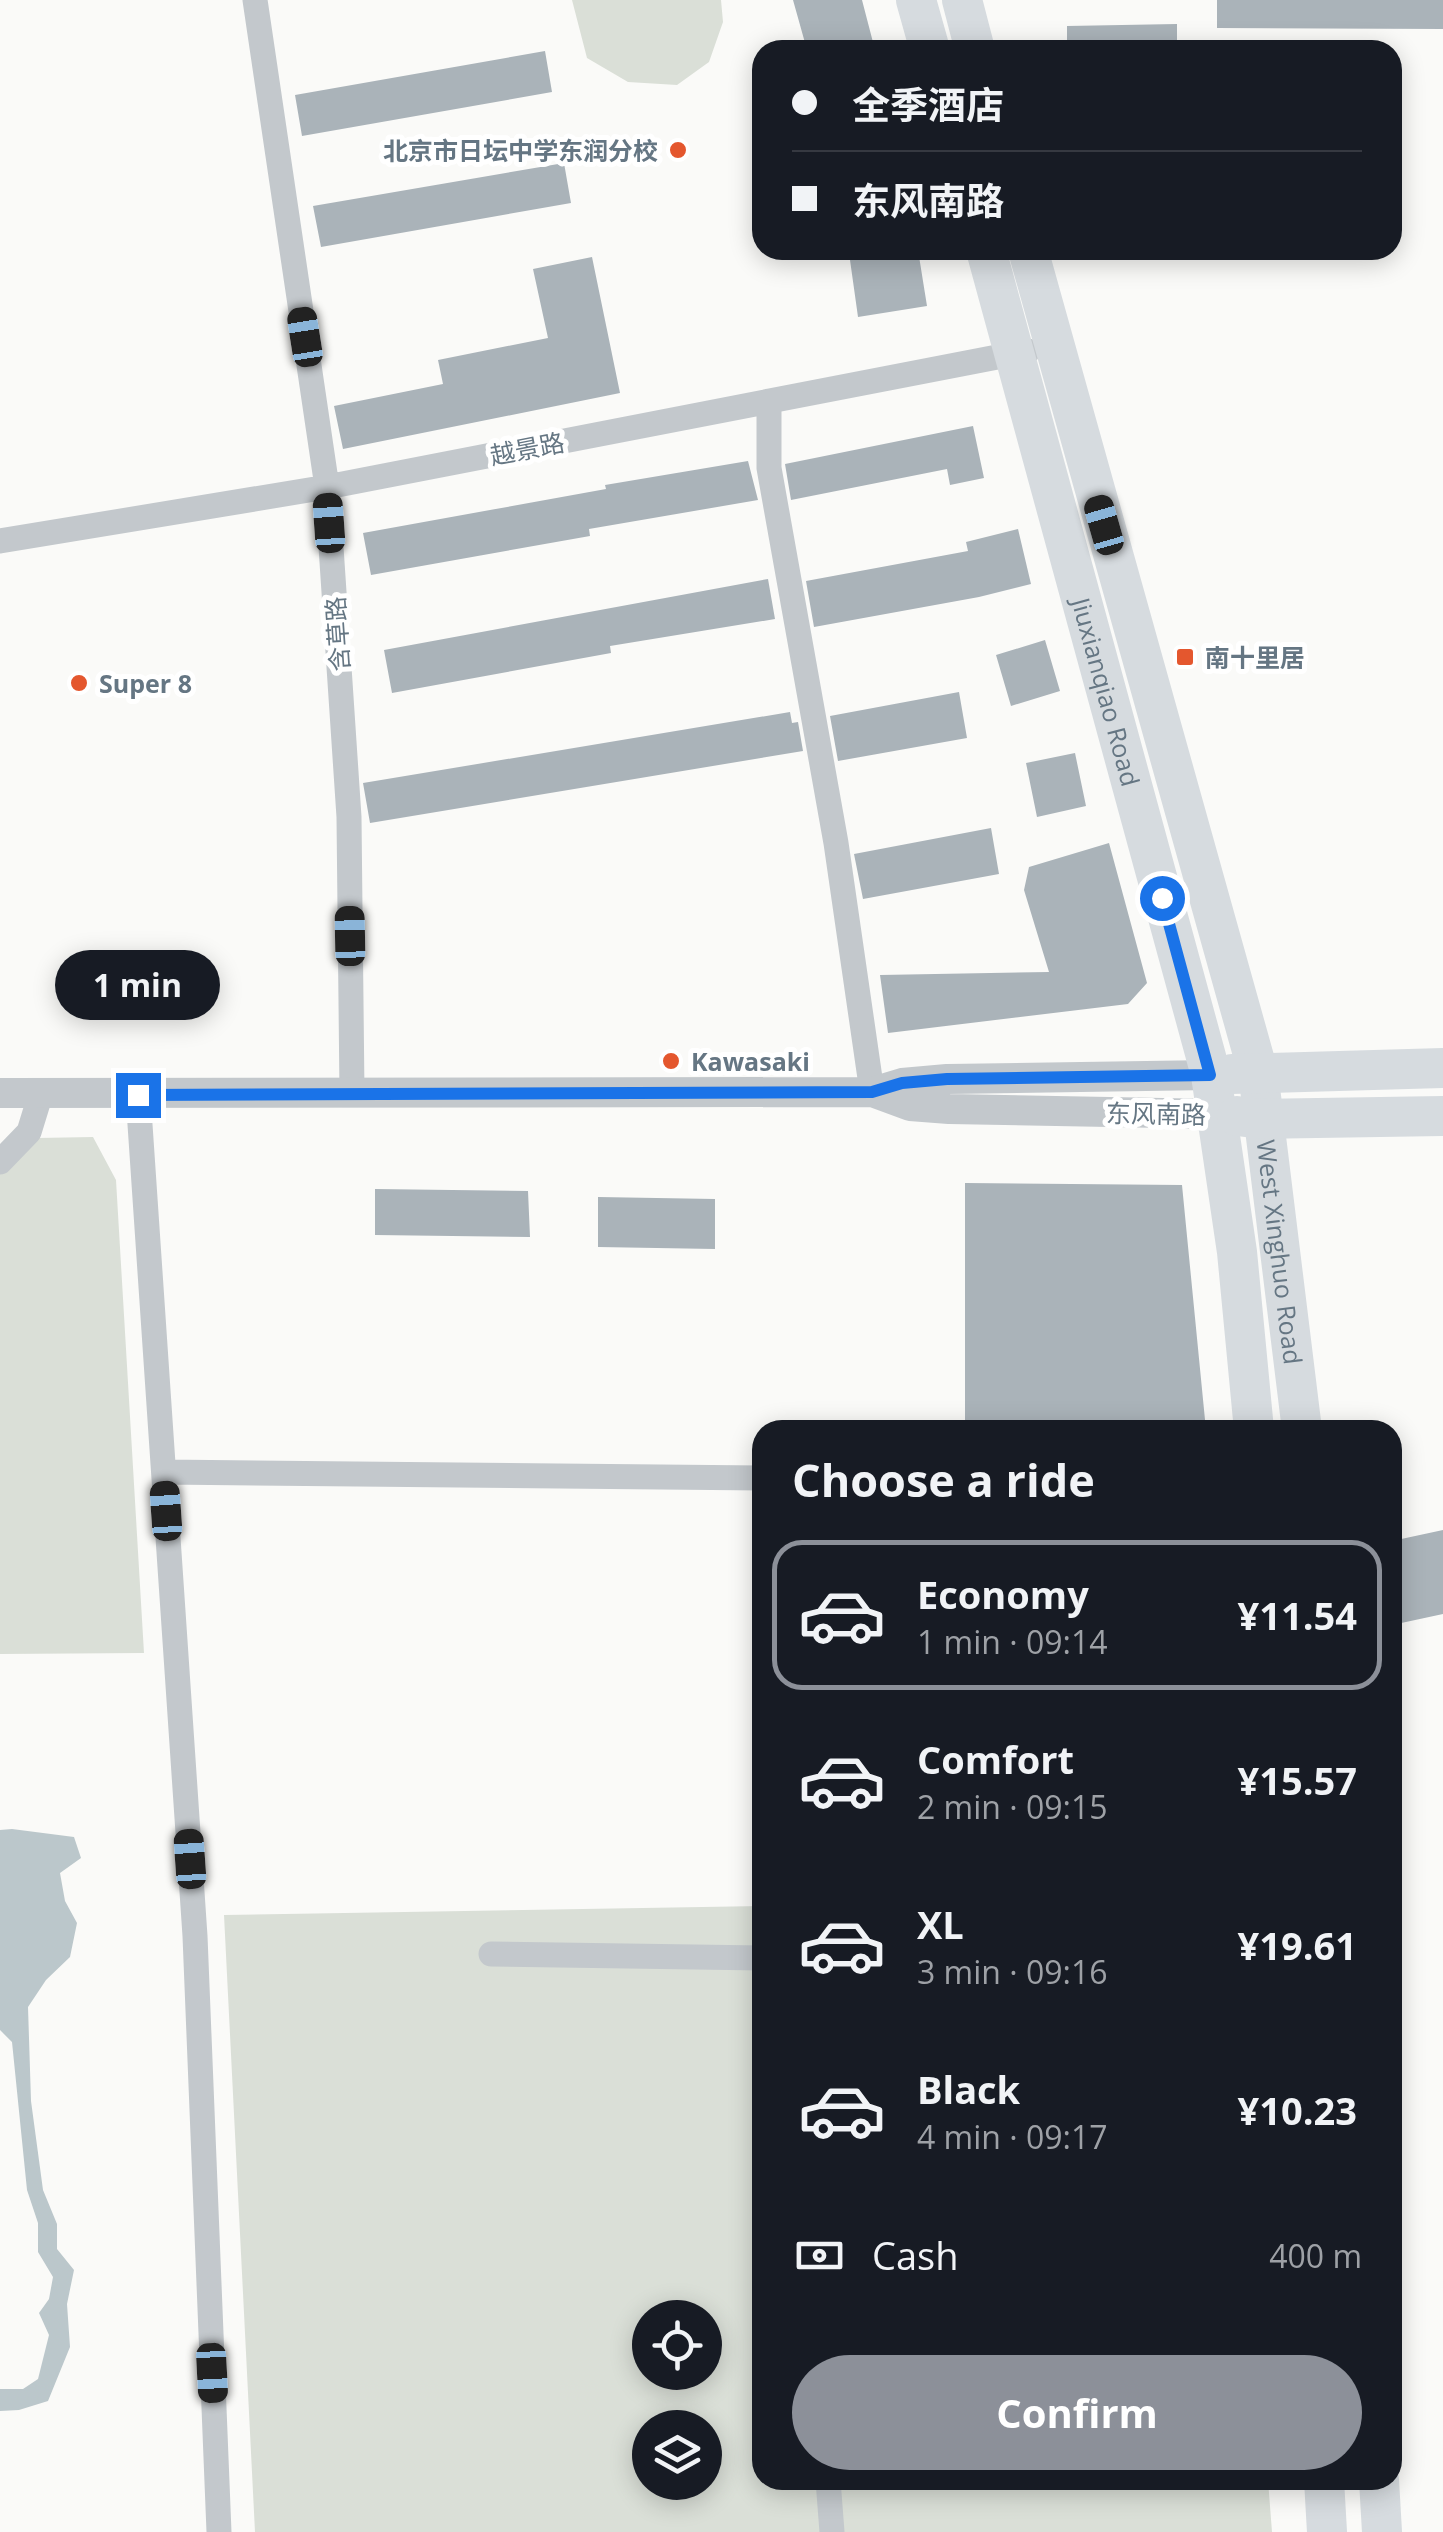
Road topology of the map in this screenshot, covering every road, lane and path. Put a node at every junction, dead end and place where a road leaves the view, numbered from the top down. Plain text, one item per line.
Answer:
1 (255, 0) edge
2 (916, 0) edge
3 (962, 0) edge
4 (927, 40) edge
5 (972, 40) edge
6 (991, 260) edge
7 (1029, 260) edge
8 (1034, 349) junction
9 (769, 401) junction
10 (327, 486) junction
11 (0, 540) edge
12 (1443, 1068) edge
13 (1258, 1072) junction
14 (872, 1092) junction
15 (0, 1093) edge
16 (41, 1094) junction
17 (352, 1094) junction
18 (1213, 1094) junction
19 (138, 1095) junction
20 (1443, 1116) edge
21 (1262, 1119) junction
22 (0, 1162) edge
23 (1253, 1420) edge
24 (1301, 1420) edge
25 (164, 1472) junction
26 (752, 1478) edge
27 (491, 1954) dead end
28 (752, 1958) edge
29 (829, 2490) edge
30 (1325, 2490) edge
31 (1379, 2490) edge
32 (219, 2532) edge
33 (832, 2532) edge
34 (1327, 2532) edge
35 (1382, 2532) edge

1 - 10 street, 含草路
2 - 4 main road
3 - 5 main road
6 - 8 main road, Jiuxianqiao Road
7 - 8 main road, Jiuxianqiao Road
8 - 9 street, 越景路
8 - 13 main road, Jiuxianqiao Road
8 - 18 main road, Jiuxianqiao Road
9 - 10 street, 越景路
9 - 14 street
10 - 11 street, 越景路
10 - 17 street, 含草路
12 - 13 main road, 东风南路
13 - 18 main road, 东风南路
13 - 21 main road, West Xinghuo Road
14 - 17 street, 东风南路
14 - 18 street, 东风南路
15 - 16 street, 东风南路
16 - 19 street, 东风南路
16 - 22 street
17 - 19 street, 东风南路
18 - 21 main road, 东风南路
18 - 23 main road, West Xinghuo Road
19 - 25 street
20 - 21 main road, 东风南路
21 - 24 main road, West Xinghuo Road
25 - 26 street
25 - 32 street
27 - 28 street
29 - 33 street
30 - 34 main road
31 - 35 main road

